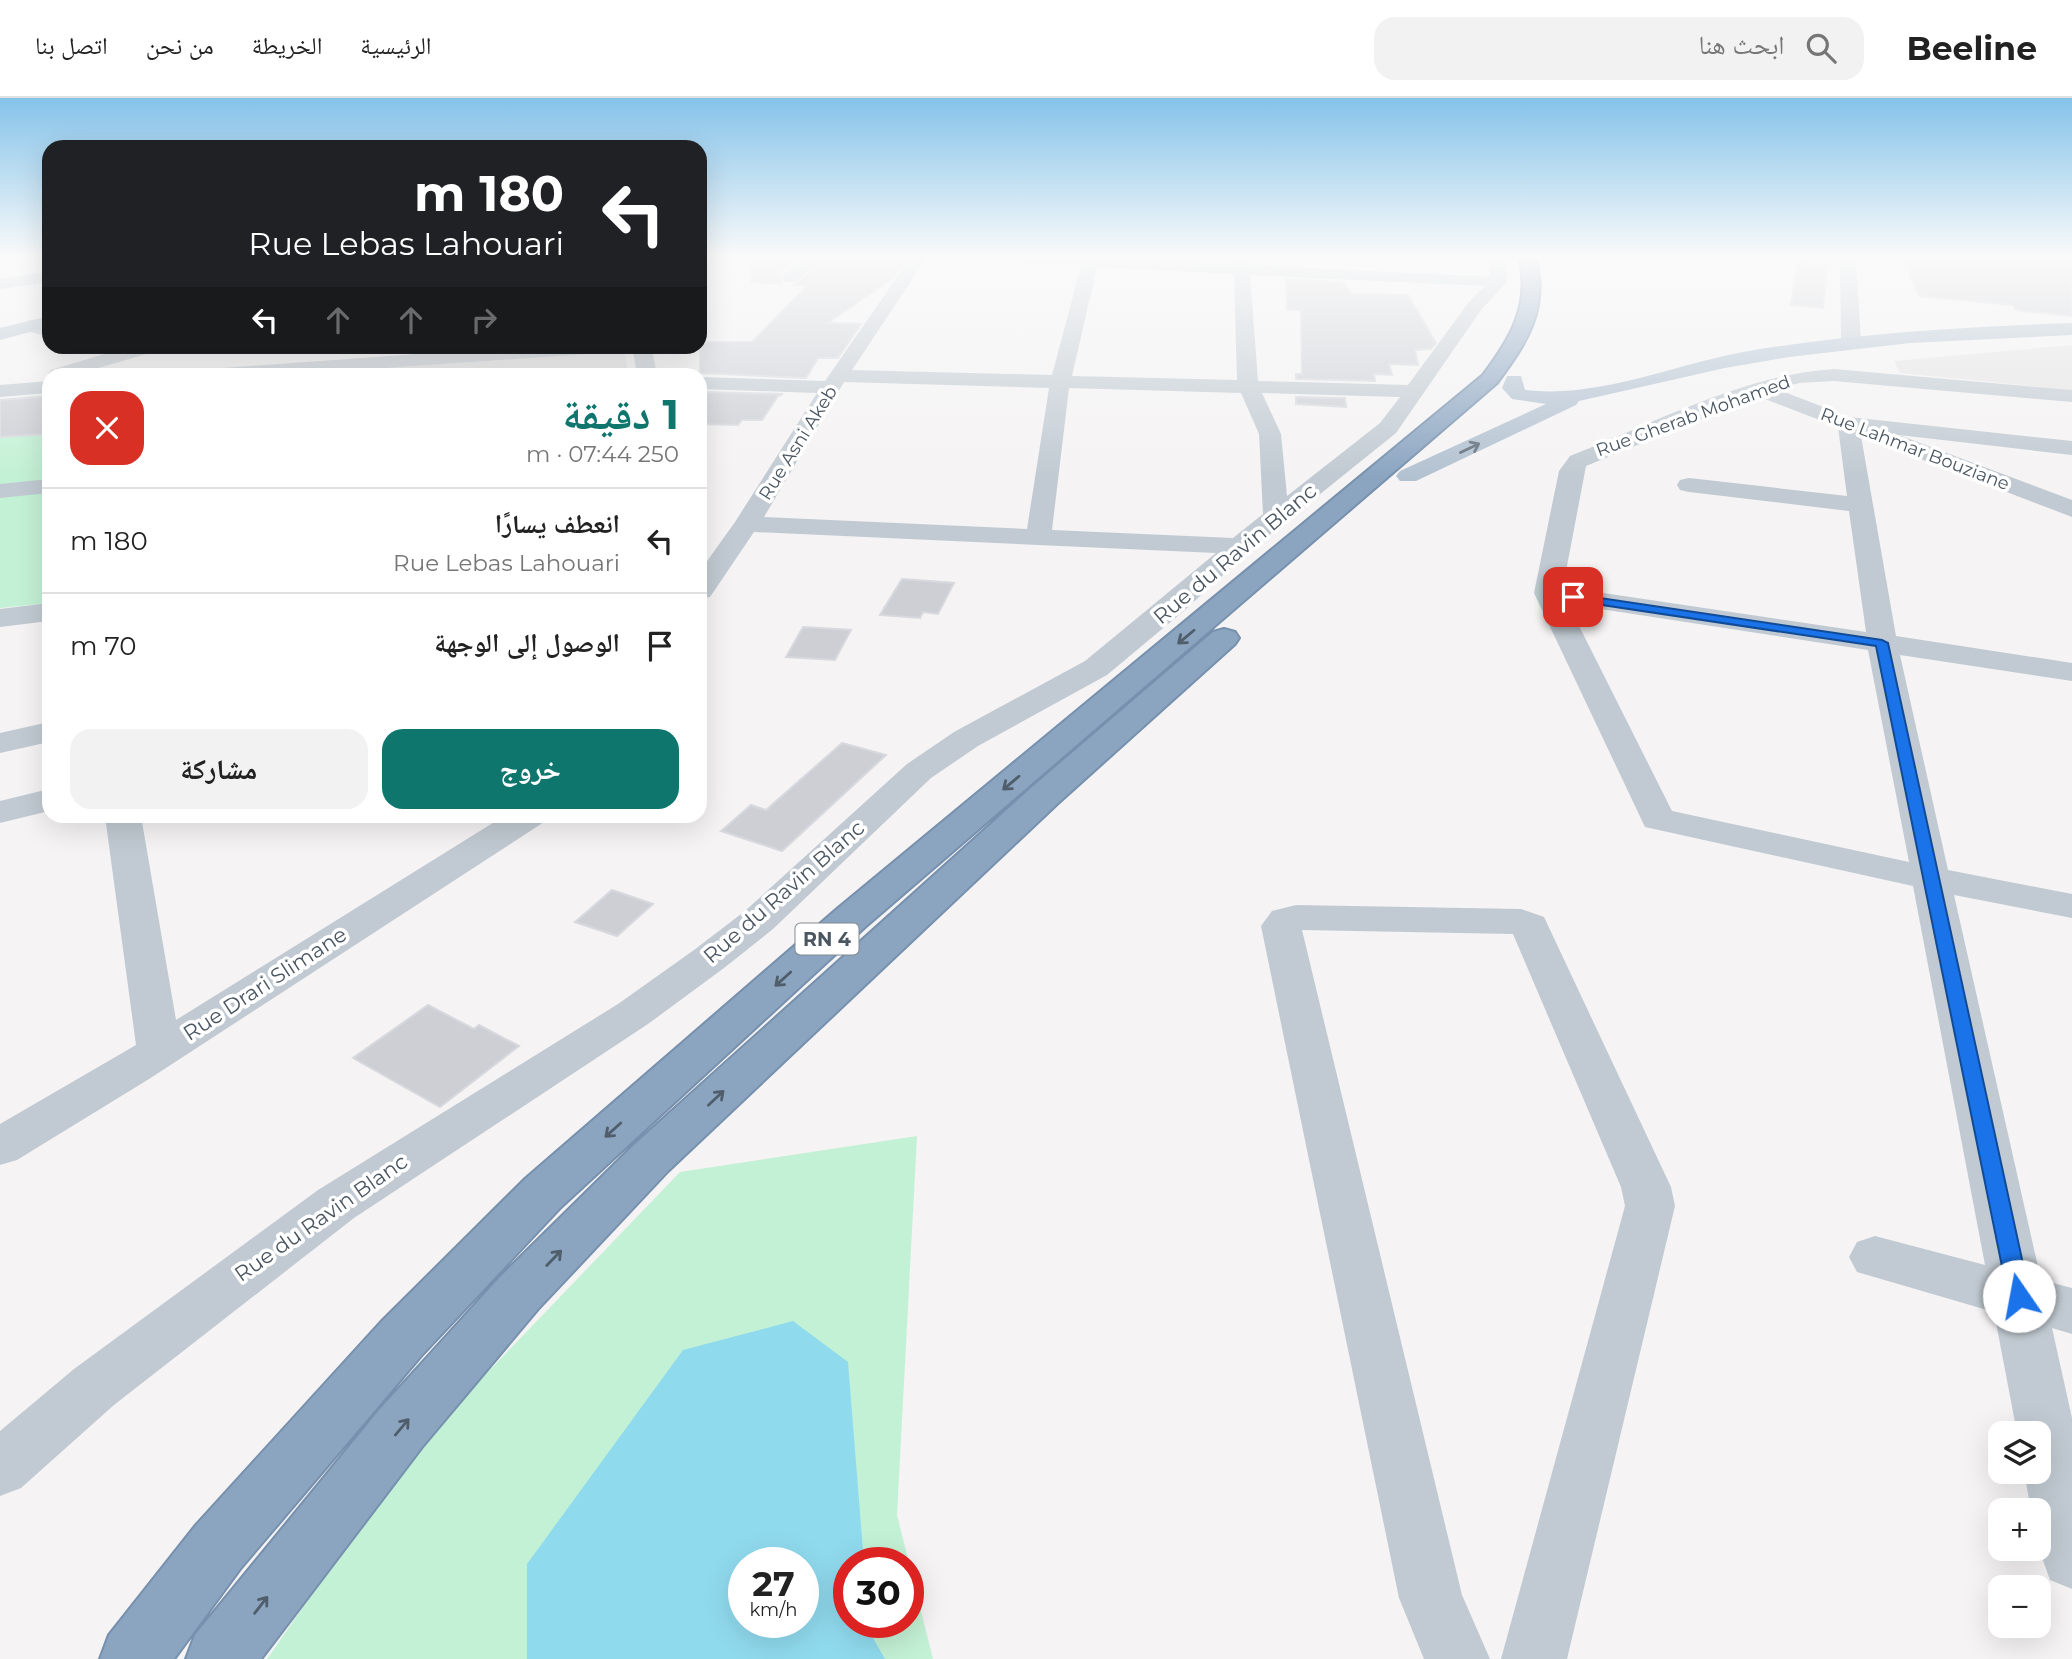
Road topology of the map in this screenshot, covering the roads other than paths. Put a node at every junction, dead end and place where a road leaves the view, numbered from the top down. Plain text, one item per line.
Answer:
1 (871, 330) edge
2 (1073, 330) edge
3 (1244, 330) edge
4 (1458, 330) edge
5 (1524, 330) edge
6 (1548, 330) edge
7 (1851, 330) edge
8 (2060, 330) edge
9 (1851, 344) junction
10 (125, 354) edge
11 (402, 354) edge
12 (224, 365) edge
13 (78, 368) edge
14 (42, 379) edge
15 (1514, 380) junction
16 (836, 382) junction
17 (1060, 382) junction
18 (707, 383) edge
19 (1248, 386) junction
20 (42, 387) edge
21 (1757, 389) junction
22 (2, 390) edge
23 (1413, 391) junction
24 (1587, 393) junction
25 (2072, 396) edge
26 (1849, 423) junction
27 (2072, 449) edge
28 (1408, 476) junction
29 (1689, 485) dead end
30 (42, 487) edge
31 (0, 491) edge
32 (1861, 505) junction
33 (2072, 509) edge
34 (1276, 516) junction
35 (741, 532) junction
36 (707, 539) edge
37 (1038, 539) junction
38 (1239, 546) junction
39 (707, 581) edge
40 (1548, 593) junction
41 (42, 613) edge
42 (0, 618) edge
43 (1882, 643) junction
44 (2072, 672) edge
45 (42, 734) edge
46 (0, 743) edge
47 (42, 802) edge
48 (0, 813) edge
49 (124, 823) edge
50 (517, 823) edge
51 (1932, 879) junction
52 (2072, 906) edge
53 (159, 1051) junction
54 (2, 1145) edge
55 (1875, 1257) dead end
56 (2019, 1296) junction
57 (2072, 1311) edge
58 (0, 1468) edge
59 (2072, 1558) edge
60 (133, 1659) edge
61 (219, 1659) edge
62 (1457, 1659) edge
63 (1534, 1659) edge

1 - 16 street, Rue Asni Akeb
2 - 17 street
3 - 19 street
4 - 23 street, Rue du Ravin Blanc
5 -> 60 highway, RN 4
6 - 15 highway, RN 4
7 - 9 street
8 - 9 main road
9 - 24 main road
10 - 13 street
11 - 12 street
14 - 22 street
15 - 24 main road
15 - 28 highway, RN 4
16 - 17 street
16 - 18 street
16 - 35 street, Rue Asni Akeb
17 - 19 street
17 - 37 street
19 - 23 street
19 - 34 street
20 - 22 street
21 - 25 street, Rue Gherab Mohamed
21 - 26 street, Rue Lahmar Bouziane
21 - 40 street, Rue Gherab Mohamed
23 - 34 street, Rue du Ravin Blanc
28 -> 24 main road
26 - 27 street
26 - 32 street
26 - 33 street, Rue Lahmar Bouziane
61 -> 28 highway, RN 4
29 - 32 street
30 - 31 street
32 - 43 street
34 - 38 street, Rue du Ravin Blanc
35 - 36 street
35 - 37 street
35 - 39 street
37 - 38 street
38 - 58 street, Rue du Ravin Blanc
40 - 43 street
40 - 51 street
41 - 42 street
43 - 44 street
43 - 51 street
45 - 46 street
47 - 48 street
49 - 53 street
50 - 53 street, Rue Drari Slimane
51 - 52 street
51 - 56 street
53 - 54 street, Rue Drari Slimane
55 - 56 street
56 - 57 street
56 - 59 street
62 - 63 street

